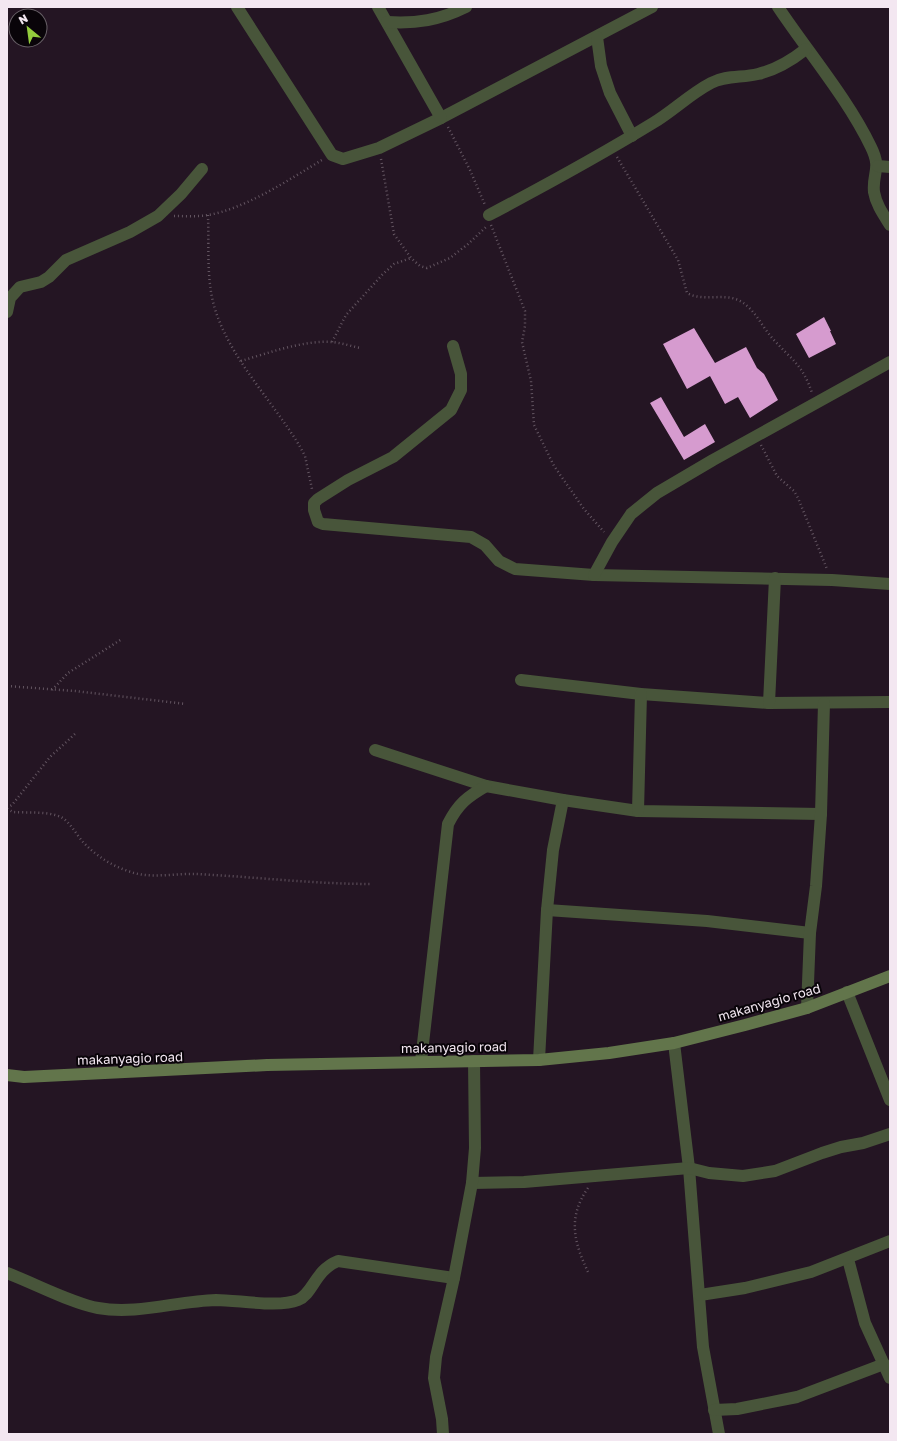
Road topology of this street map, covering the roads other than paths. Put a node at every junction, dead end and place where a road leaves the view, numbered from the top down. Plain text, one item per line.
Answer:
1 (237, 7) edge
2 (378, 7) edge
3 (466, 7) edge
4 (652, 7) edge
5 (778, 7) edge
6 (635, 11) edge
7 (387, 22) junction
8 (597, 37) junction
9 (806, 49) junction
10 (442, 118) junction
11 (632, 136) junction
12 (878, 166) junction
13 (890, 167) edge
14 (202, 169) dead end
15 (489, 215) road end
16 (890, 225) edge
17 (7, 309) edge
18 (7, 312) edge
19 (453, 346) dead end
20 (890, 362) edge
21 (594, 575) junction
22 (775, 578) junction
23 (890, 584) edge
24 (521, 680) dead end
25 (641, 694) junction
26 (890, 702) edge
27 (769, 703) junction
28 (824, 703) junction
29 (375, 750) dead end
30 (486, 786) junction
31 (563, 800) junction
32 (638, 811) junction
33 (821, 814) junction
34 (548, 910) junction
35 (810, 933) junction
36 (890, 976) edge
37 (847, 992) junction
38 (807, 1008) junction
39 (674, 1043) junction
40 (540, 1060) junction
41 (421, 1061) junction
42 (474, 1061) junction
43 (7, 1075) edge
44 (890, 1100) edge
45 (890, 1134) edge
46 (689, 1168) junction
47 (472, 1182) junction
48 (890, 1241) edge
49 (848, 1259) junction
50 (7, 1273) edge
51 (454, 1278) junction
52 (700, 1295) junction
53 (884, 1364) junction
54 (890, 1378) edge
55 (714, 1410) junction
56 (443, 1434) edge
57 (719, 1434) edge

1 - 10 street
2 - 7 street
3 - 7 street
4 - 6 street
5 - 9 street
6 - 8 street
7 - 10 street
8 - 10 street
8 - 11 street
9 - 11 street
9 - 12 street
11 - 15 street
12 - 13 street
12 - 16 street
14 - 17 street
17 - 18 street
19 - 21 street
20 - 21 street
21 - 22 street
22 - 23 street
22 - 27 street
24 - 25 street
25 - 27 street
25 - 32 street
26 - 28 street
27 - 28 street
28 - 33 street
29 - 30 street
30 - 31 street
30 - 41 street
31 - 32 street
31 - 34 street
32 - 33 street
33 - 35 street
34 - 35 street
34 - 40 street
35 - 38 street
36 - 37 street, makanyagio road
37 - 38 street, makanyagio road
37 - 44 street
38 - 39 street, makanyagio road
39 - 40 street, makanyagio road
39 - 46 street
40 - 42 street, makanyagio road
41 - 42 street, makanyagio road
41 - 43 street, makanyagio road
42 - 47 street
45 - 46 street
46 - 47 street
46 - 52 street
47 - 51 street
48 - 49 street
49 - 52 street
49 - 53 street
50 - 51 street
51 - 56 street
52 - 55 street
53 - 54 street
53 - 55 street
55 - 57 street

